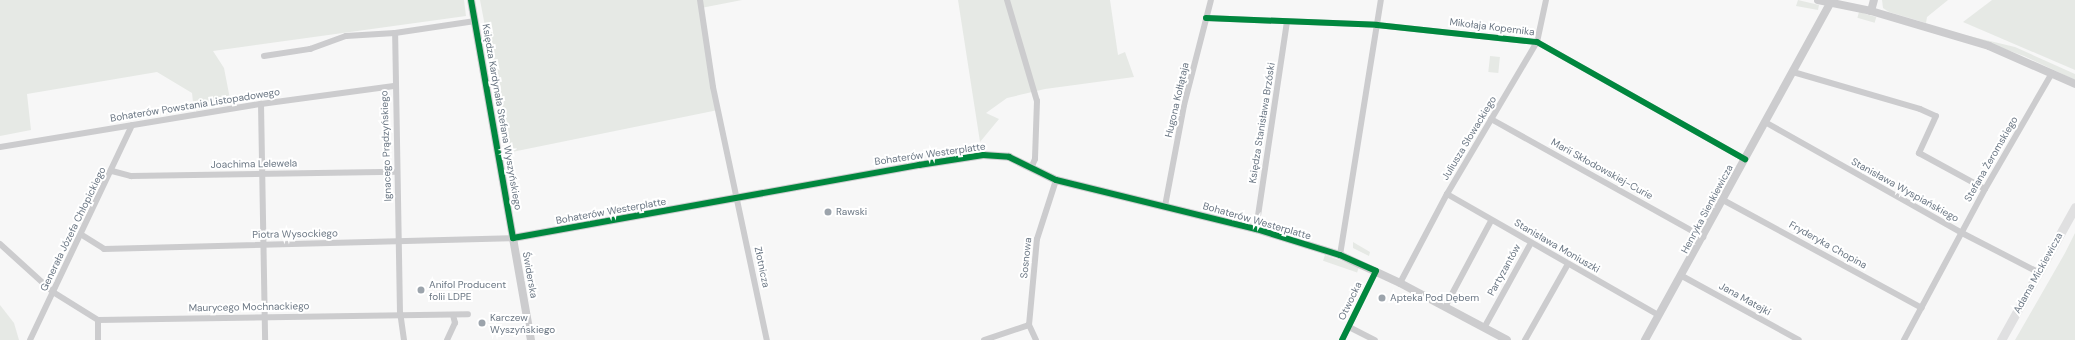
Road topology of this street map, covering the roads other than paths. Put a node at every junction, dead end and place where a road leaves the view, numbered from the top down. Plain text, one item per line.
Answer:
1 (471, 0) edge
2 (700, 0) edge
3 (1007, 0) edge
4 (1211, 0) edge
5 (1381, 0) edge
6 (1546, 0) edge
7 (1818, 0) edge
8 (1874, 0) edge
9 (1830, 3) junction
10 (1870, 11) junction
11 (1206, 18) junction
12 (475, 21) junction
13 (1287, 21) junction
14 (1377, 25) junction
15 (395, 33) junction
16 (1537, 42) junction
17 (264, 56) dead end
18 (1793, 72) junction
19 (2052, 73) junction
20 (2075, 84) edge
21 (394, 86) junction
22 (261, 104) junction
23 (1491, 119) junction
24 (1765, 122) junction
25 (132, 125) junction
26 (0, 147) edge
27 (1745, 159) junction
28 (1032, 166) junction
29 (112, 171) junction
30 (397, 172) junction
31 (262, 174) junction
32 (1056, 180) junction
33 (1984, 189) junction
34 (1447, 194) junction
35 (737, 197) junction
36 (1724, 200) junction
37 (1165, 206) junction
38 (2075, 207) edge
39 (1491, 221) junction
40 (1256, 229) junction
41 (1962, 233) junction
42 (82, 235) junction
43 (1703, 236) junction
44 (513, 238) junction
45 (399, 242) junction
46 (1531, 243) junction
47 (0, 244) edge
48 (264, 245) junction
49 (1340, 255) junction
50 (1568, 264) junction
51 (1376, 271) junction
52 (2038, 272) junction
53 (1682, 276) junction
54 (1400, 283) junction
55 (53, 292) junction
56 (1445, 307) junction
57 (1922, 308) junction
58 (400, 313) junction
59 (468, 314) dead end
60 (452, 315) junction
61 (1658, 315) junction
62 (265, 316) junction
63 (98, 320) junction
64 (1029, 325) junction
65 (1349, 327) junction
66 (1484, 328) junction
67 (30, 340) edge
68 (98, 340) edge
69 (265, 340) edge
70 (404, 340) edge
71 (447, 340) edge
72 (531, 340) edge
73 (767, 340) edge
74 (984, 340) edge
75 (1036, 340) edge
76 (1342, 340) edge
77 (1375, 340) edge
78 (1507, 340) edge
79 (1525, 340) edge
80 (1645, 340) edge
81 (1799, 340) edge
82 (1904, 340) edge
83 (2001, 340) edge

1 - 12 street, Księdza Kardynała Stefana Wyszyńskiego
2 - 35 street, Złotnicza
3 - 28 street
4 - 11 street, Hugona Kołłątaja
5 - 14 street
6 - 16 street, Juliusza Słowackiego
7 - 9 street
8 - 10 street
9 - 10 street
9 - 18 street, Henryka Sienkiewicza
10 - 19 street
11 - 13 street, Mikołaja Kopernika
11 - 37 street, Hugona Kołłątaja
12 - 15 street
12 - 44 street, Księdza Kardynała Stefana Wyszyńskiego
13 - 14 street, Mikołaja Kopernika
13 - 40 street, Księdza Stanisława Brzóski
14 - 16 street, Mikołaja Kopernika
14 - 49 street
15 - 17 street
15 - 21 street, Ignacego Prądzyńskiego
16 - 23 street, Juliusza Słowackiego
16 - 27 street, Mikołaja Kopernika
18 - 24 street, Henryka Sienkiewicza
18 - 33 street
19 - 20 street
19 - 33 street, Stefana Żeromskiego
21 - 22 street, Bohaterów Powstania Listopadowego
21 - 30 street, Ignacego Prądzyńskiego
22 - 25 street, Bohaterów Powstania Listopadowego
22 - 31 street
23 - 34 street, Juliusza Słowackiego
23 - 43 street, Marii Skłodowskiej-Curie
24 - 27 street, Henryka Sienkiewicza
24 - 41 street, Stanisława Wyspiańskiego
25 - 26 street, Bohaterów Powstania Listopadowego
25 - 29 street, Generała Józefa Chłopickiego
27 - 36 street, Henryka Sienkiewicza
28 - 32 street, Bohaterów Westerplatte
28 - 35 street, Bohaterów Westerplatte
29 - 31 street, Joachima Lelewela
29 - 42 street, Generała Józefa Chłopickiego
30 - 31 street, Joachima Lelewela
30 - 45 street, Ignacego Prądzyńskiego
31 - 48 street
32 - 37 street, Bohaterów Westerplatte
32 - 64 street, Sosnowa
33 - 41 street, Stefana Żeromskiego
34 - 39 street, Stanisława Moniuszki
34 - 54 street, Juliusza Słowackiego
35 - 44 street, Bohaterów Westerplatte
35 - 73 street, Złotnicza
36 - 43 street, Henryka Sienkiewicza
36 - 57 street, Fryderyka Chopina
37 - 40 street, Bohaterów Westerplatte
38 - 52 main road, Adama Mickiewicza
39 - 46 street, Stanisława Moniuszki
39 - 56 street
40 - 49 street, Bohaterów Westerplatte
41 - 52 street, Stanisława Wyspiańskiego
41 - 57 street, Stefana Żeromskiego
42 - 48 street, Piotra Wysockiego
42 - 55 street, Generała Józefa Chłopickiego
43 - 53 street, Henryka Sienkiewicza
44 - 45 street, Piotra Wysockiego
44 - 72 street, Świderska
45 - 48 street, Piotra Wysockiego
45 - 58 street, Ignacego Prądzyńskiego
46 - 50 street, Stanisława Moniuszki
46 - 66 street, Partyzantów
47 - 55 street
48 - 62 street
49 - 51 street
50 - 61 street, Stanisława Moniuszki
50 - 79 street
51 - 54 street
51 - 65 street, Otwocka
52 - 83 main road, Adama Mickiewicza
53 - 61 street, Henryka Sienkiewicza
53 - 81 street, Jana Matejki
54 - 56 street
55 - 63 street
55 - 67 street, Generała Józefa Chłopickiego
56 - 66 street
57 - 82 street, Stefana Żeromskiego
58 - 60 street, Maurycego Mochnackiego
58 - 62 street, Maurycego Mochnackiego
58 - 70 street, Ignacego Prądzyńskiego
59 - 60 street, Maurycego Mochnackiego
60 - 71 street
61 - 80 street, Henryka Sienkiewicza
62 - 63 street, Maurycego Mochnackiego
62 - 69 street
63 - 68 street
64 - 74 street
64 - 75 street
65 - 76 street, Otwocka
65 - 77 street
66 - 78 street

